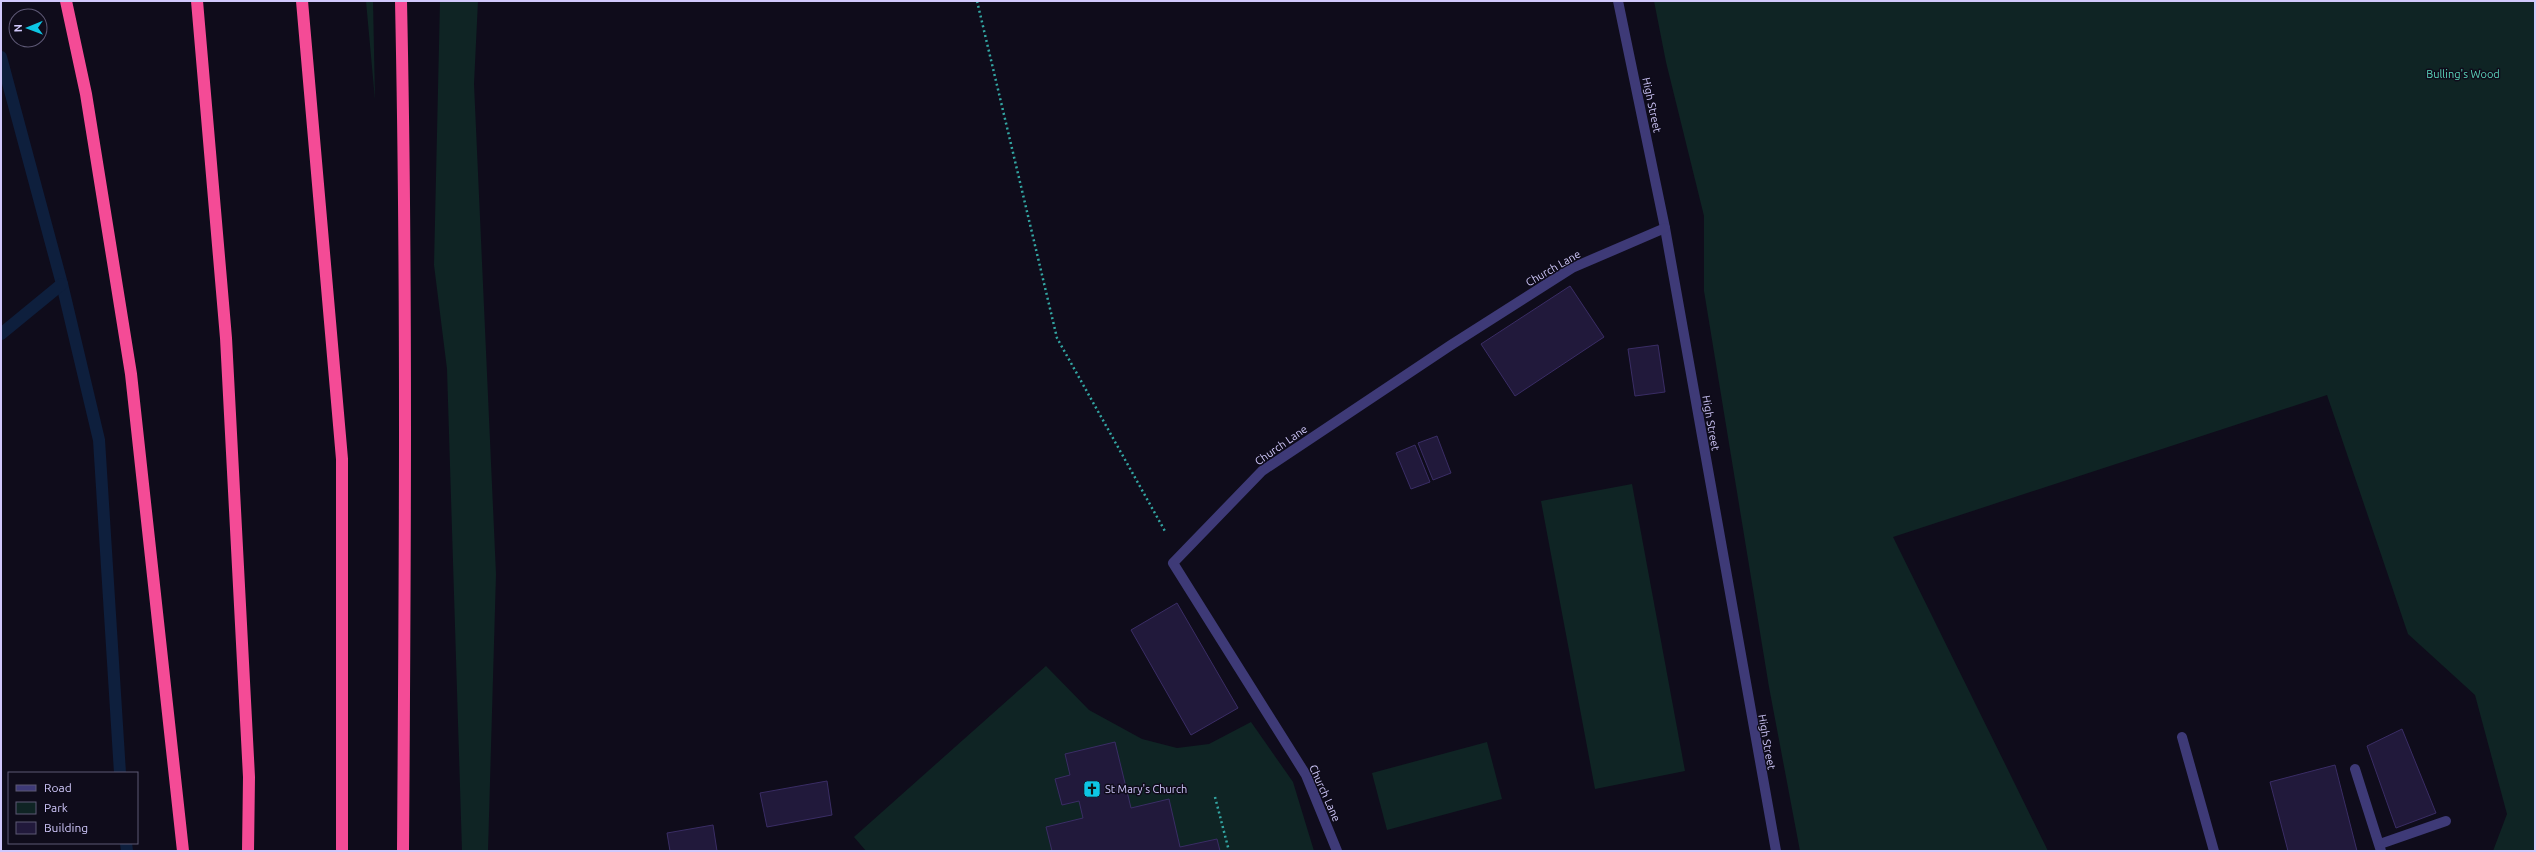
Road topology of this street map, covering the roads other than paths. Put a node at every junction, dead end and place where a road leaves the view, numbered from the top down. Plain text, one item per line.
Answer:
1 (66, 1) edge
2 (197, 1) edge
3 (302, 1) edge
4 (401, 1) edge
5 (1618, 1) edge
6 (1665, 228) junction
7 (2182, 737) dead end
8 (2355, 769) dead end
9 (2446, 821) dead end
10 (2380, 847) edge
11 (183, 851) edge
12 (248, 851) edge
13 (342, 851) edge
14 (403, 851) edge
15 (1337, 851) edge
16 (1776, 851) edge
17 (2214, 851) edge

1 - 11 highway
2 - 12 highway
3 - 13 highway
4 - 14 highway
5 - 6 street, High Street
6 - 15 street, Church Lane
6 - 16 street, High Street
7 - 17 street
8 - 10 street
9 - 10 street

